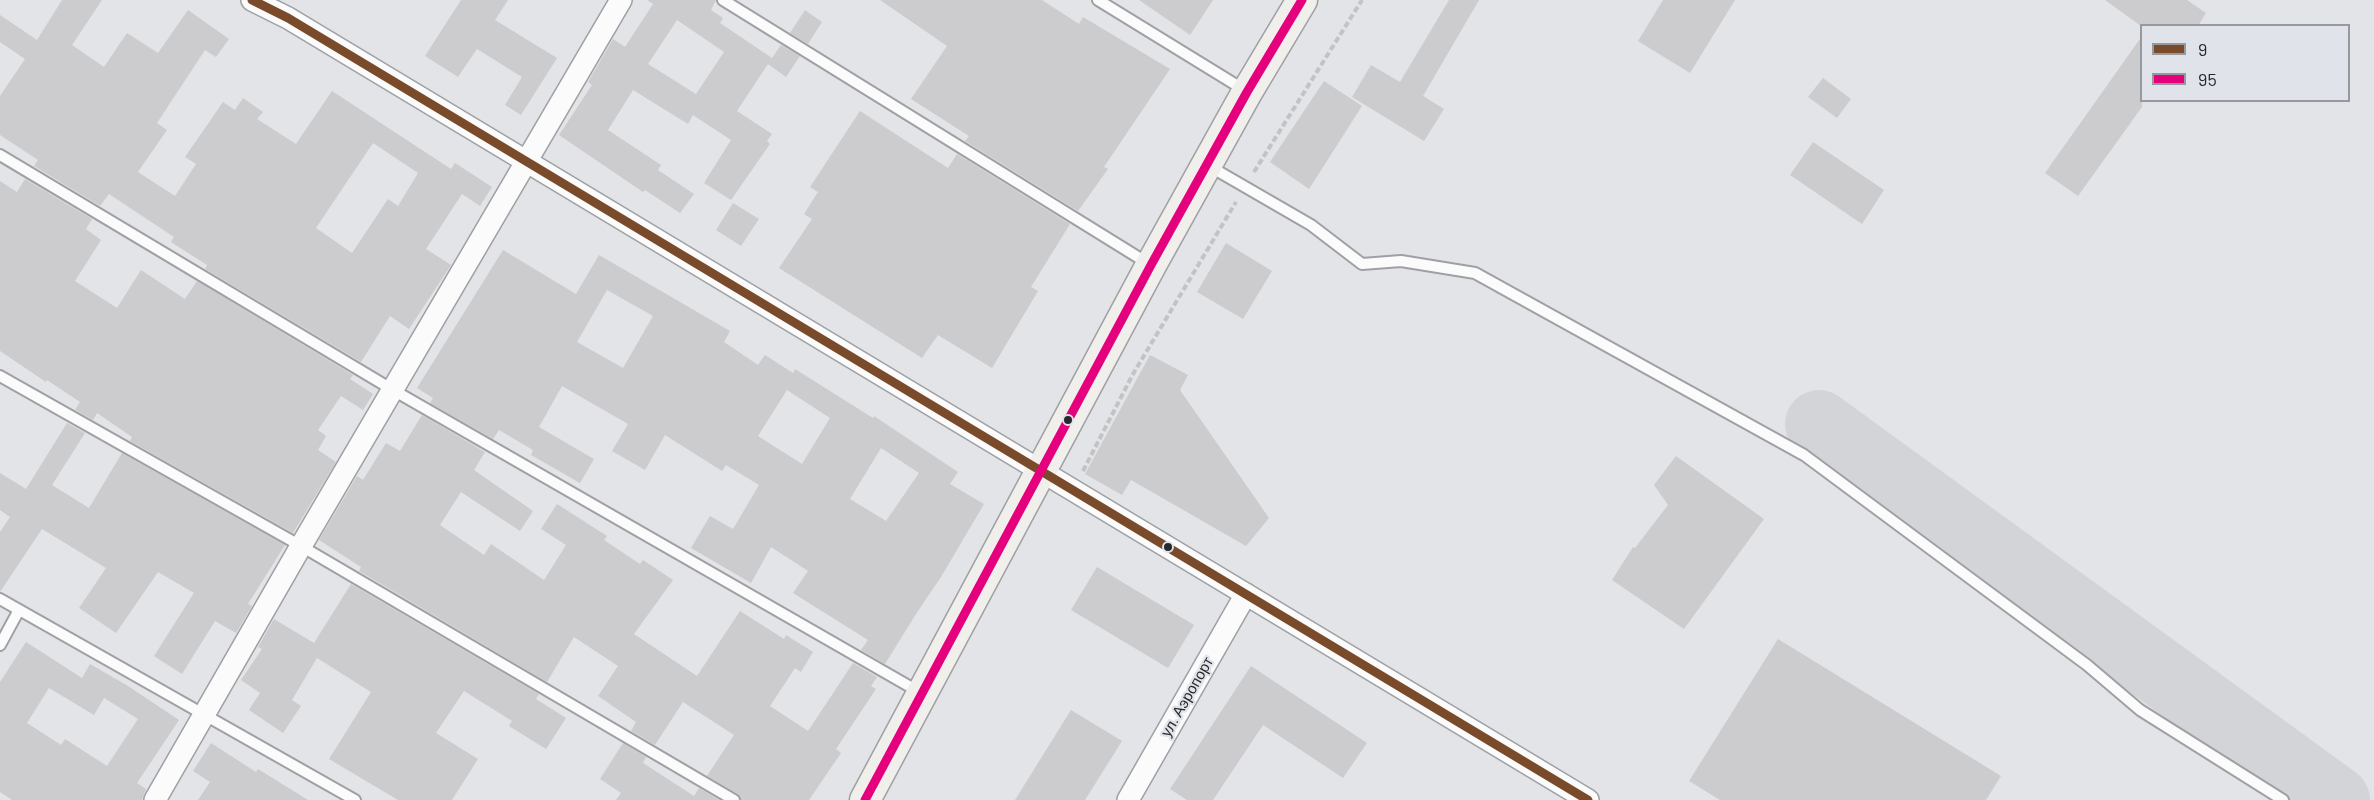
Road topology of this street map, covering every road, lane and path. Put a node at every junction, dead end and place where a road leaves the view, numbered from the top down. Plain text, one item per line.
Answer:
1 (252, 0) edge
2 (621, 0) edge
3 (723, 0) edge
4 (1098, 0) edge
5 (1302, 0) edge
6 (1362, 0) edge
7 (1247, 92) junction
8 (0, 155) edge
9 (526, 162) junction
10 (1207, 165) junction
11 (1245, 187) junction
12 (1151, 265) junction
13 (0, 376) edge
14 (393, 390) junction
15 (1040, 471) junction
16 (1082, 473) dead end
17 (301, 546) junction
18 (1246, 594) junction
19 (0, 599) edge
20 (19, 610) junction
21 (0, 645) edge
22 (922, 693) junction
23 (205, 715) junction
24 (155, 800) edge
25 (354, 800) edge
26 (734, 800) edge
27 (865, 800) edge
28 (1128, 800) edge
29 (1588, 800) edge
30 (2283, 800) edge

1 - 9 street
2 - 9 street
3 - 12 lane
4 - 7 lane
5 - 7 street
6 - 11 path
7 - 10 street
8 - 14 lane
9 - 14 street
9 - 15 street
10 - 11 lane
10 - 12 street
11 - 16 path
11 - 30 lane
12 - 15 street
13 - 17 lane
14 - 17 street
14 - 22 lane
15 - 18 street
15 - 22 street
17 - 23 street
17 - 26 lane
18 - 28 street, ул. Аэропорт
18 - 29 street
19 - 20 lane
20 - 21 lane
20 - 23 lane
22 - 27 street
23 - 24 street
23 - 25 lane

